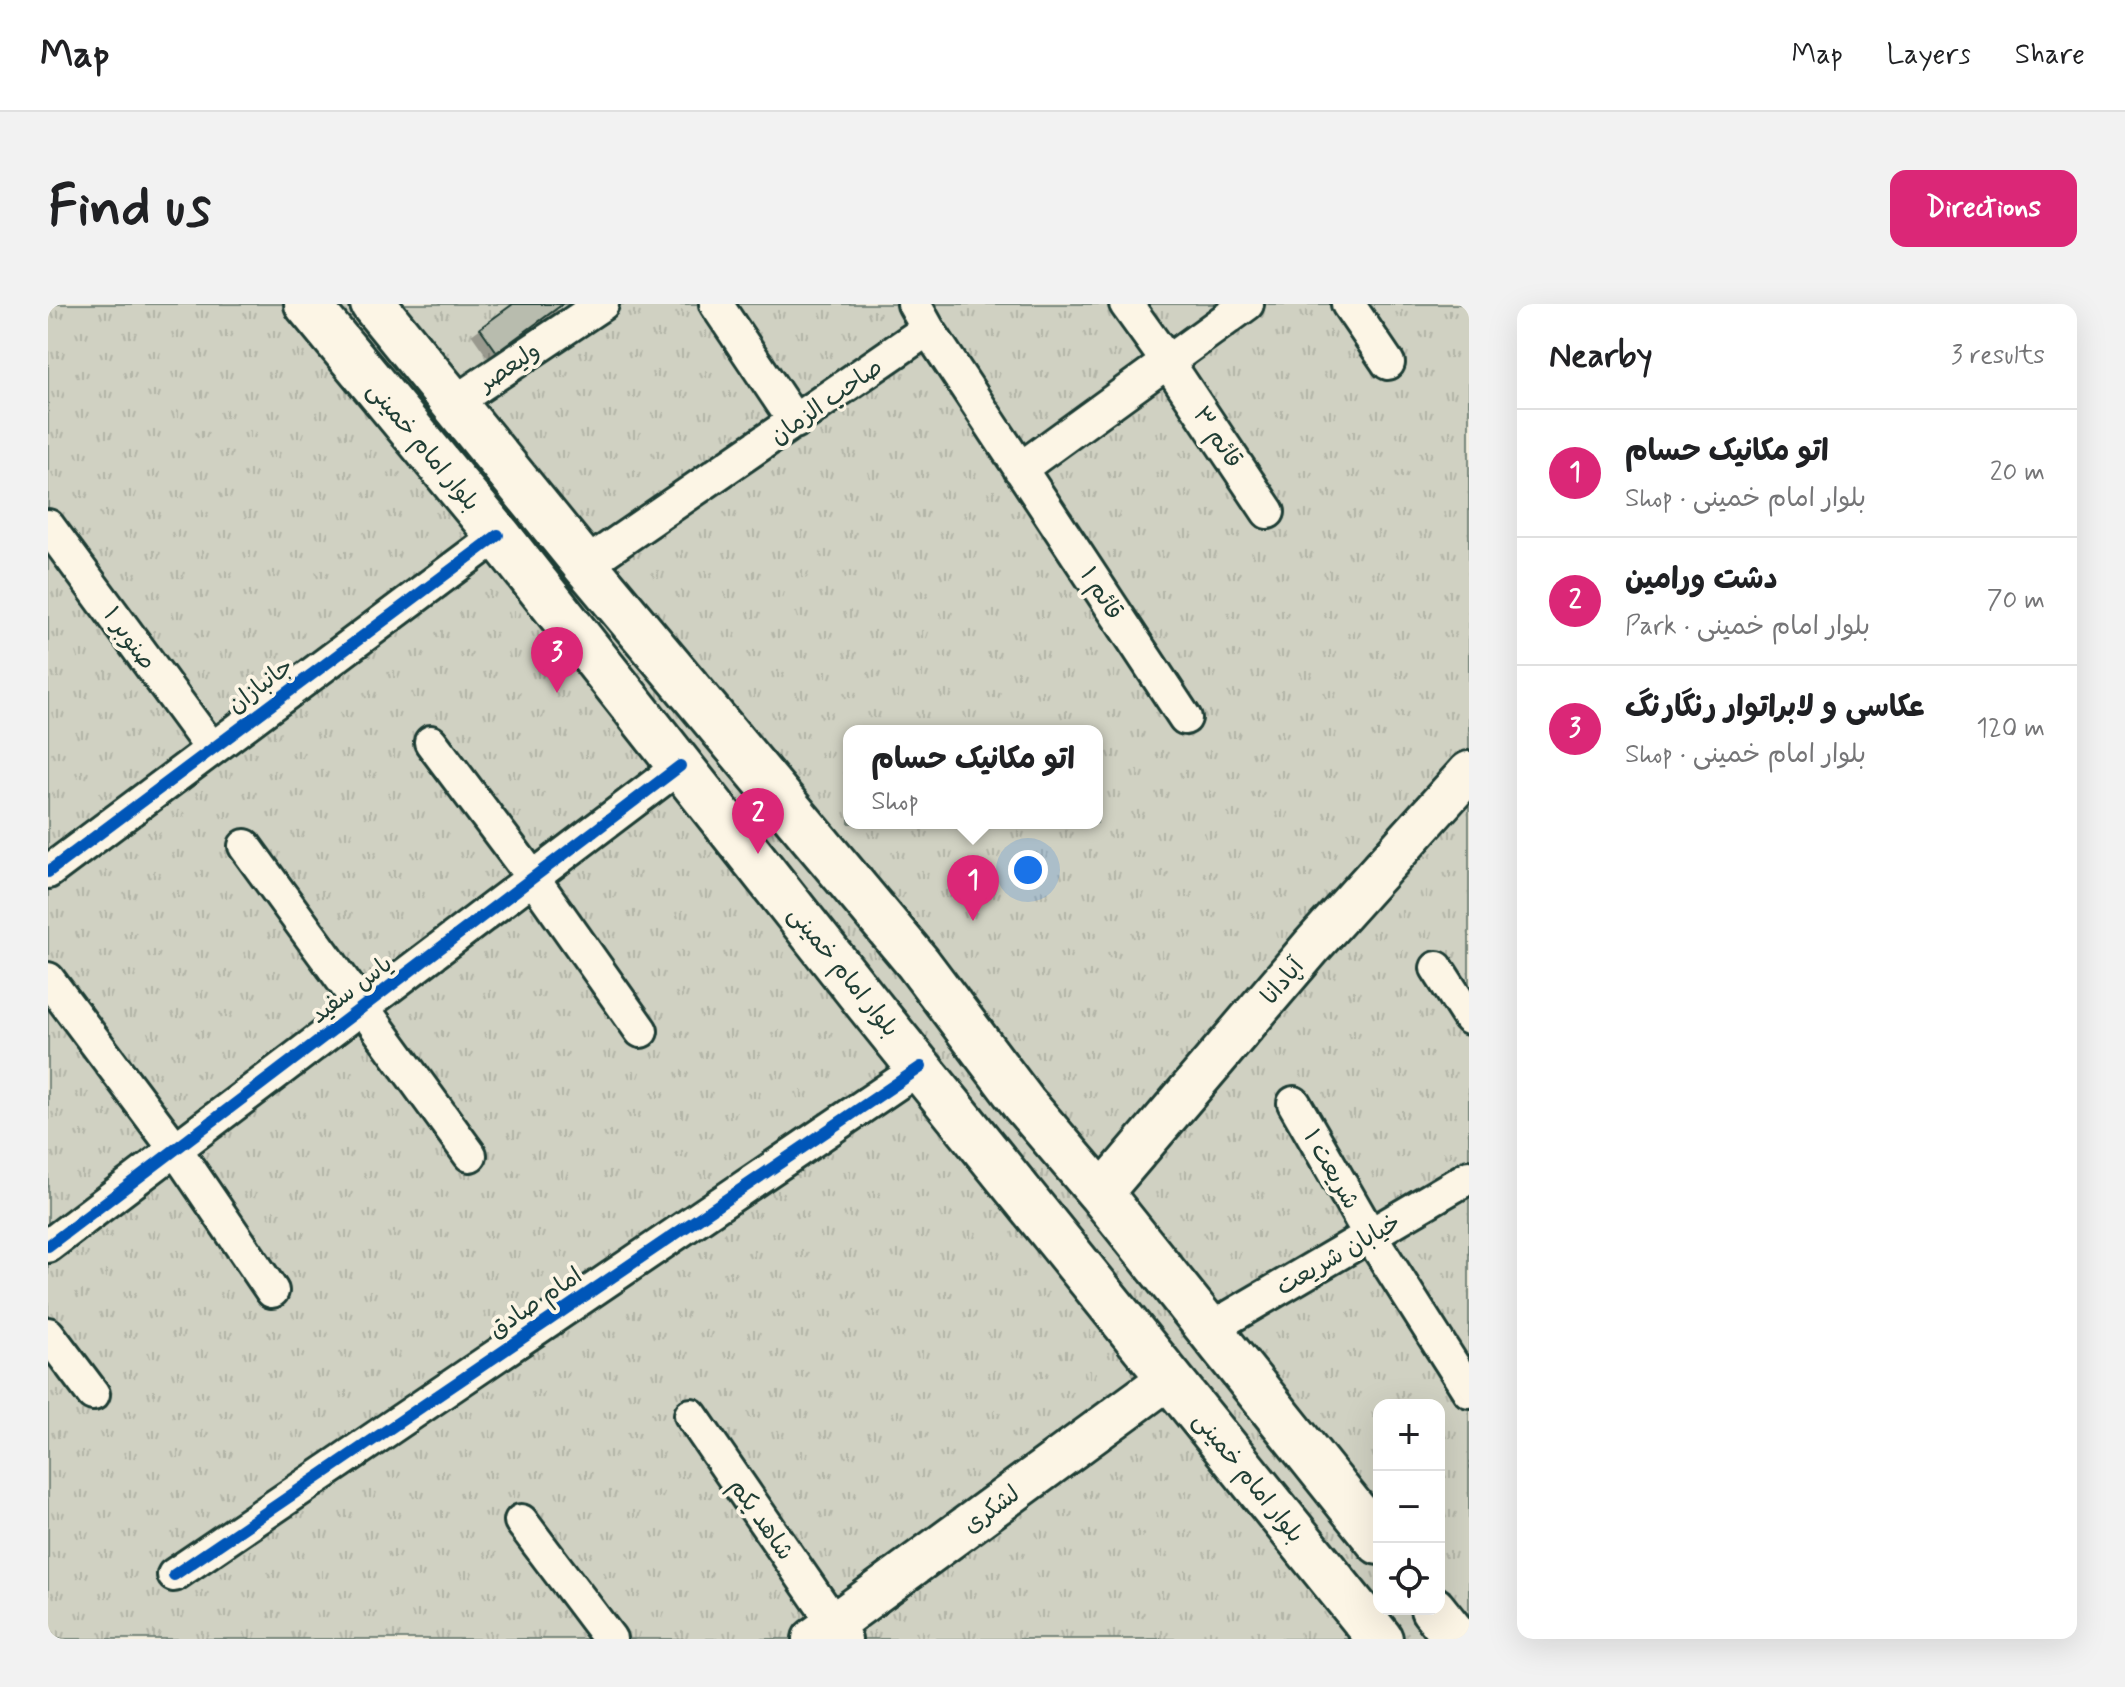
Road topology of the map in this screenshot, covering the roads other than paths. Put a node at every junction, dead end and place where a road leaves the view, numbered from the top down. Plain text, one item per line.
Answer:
1 (307, 304) edge
2 (373, 304) edge
3 (602, 304) edge
4 (716, 304) edge
5 (1126, 304) edge
6 (1247, 304) edge
7 (1348, 304) edge
8 (921, 317) edge
9 (1167, 361) junction
10 (1388, 363) dead end
11 (455, 402) junction
12 (795, 422) junction
13 (1020, 469) junction
14 (1268, 512) dead end
15 (48, 526) edge
16 (498, 535) junction
17 (585, 565) junction
18 (1185, 718) dead end
19 (431, 742) dead end
20 (212, 749) junction
21 (680, 766) junction
22 (1469, 772) edge
23 (245, 846) dead end
24 (48, 872) edge
25 (533, 878) junction
26 (918, 963) junction
27 (1437, 968) dead end
28 (48, 979) edge
29 (868, 1004) junction
30 (363, 1007) junction
31 (1469, 1018) edge
32 (641, 1031) dead end
33 (921, 1067) junction
34 (1294, 1103) dead end
35 (176, 1150) junction
36 (470, 1155) dead end
37 (1469, 1177) edge
38 (1101, 1194) junction
39 (1370, 1235) junction
40 (48, 1246) edge
41 (272, 1291) dead end
42 (1208, 1330) junction
43 (48, 1334) edge
44 (1169, 1378) junction
45 (1469, 1391) edge
46 (93, 1394) dead end
47 (691, 1415) dead end
48 (521, 1521) dead end
49 (1373, 1535) edge
50 (174, 1575) dead end
51 (1438, 1615) edge
52 (831, 1634) edge
53 (610, 1639) edge
54 (1380, 1639) edge
55 (1457, 1639) edge

1 - 16 main road, بلوار امام خمینی
2 - 11 main road, بلوار امام خمینی
3 - 11 street, ولیعصر
4 - 12 street
5 - 9 street, قائم ۳
6 - 9 street
7 - 10 street
8 - 12 street, صاحب الزمان
8 - 13 street, صاحب الزمان
9 - 13 street
9 - 14 street, قائم ۳
11 - 17 main road, بلوار امام خمینی
12 - 17 street, صاحب الزمان
13 - 18 street, قائم ۱
15 - 20 street, صنوبر ۱
16 - 20 street, جانبازان
16 - 21 main road, بلوار امام خمینی
17 - 26 main road, بلوار امام خمینی
19 - 25 street
20 - 24 street, جانبازان
21 - 25 street, یاس سفید
21 - 29 main road, بلوار امام خمینی
22 - 38 street, آپادانا
23 - 30 street
25 - 30 street, یاس سفید
25 - 32 street
26 - 29 main road
26 - 38 main road, بلوار امام خمینی
27 - 31 street
28 - 35 street
29 - 33 main road, بلوار امام خمینی
30 - 35 street, یاس سفید
30 - 36 street
33 - 44 main road, بلوار امام خمینی
33 - 50 street, امام صادق
34 - 39 street, شریعت ۱
35 - 40 street, یاس سفید
35 - 41 street
37 - 39 street, خیابان شریعت
38 - 42 main road, بلوار امام خمینی
39 - 42 street, خیابان شریعت
39 - 45 street, شریعت ۱
42 - 49 main road, بلوار امام خمینی
43 - 46 street
44 - 52 street, لشکری
44 - 54 main road, بلوار امام خمینی
47 - 52 street, شاهد یکم
48 - 53 street
51 - 55 main road

